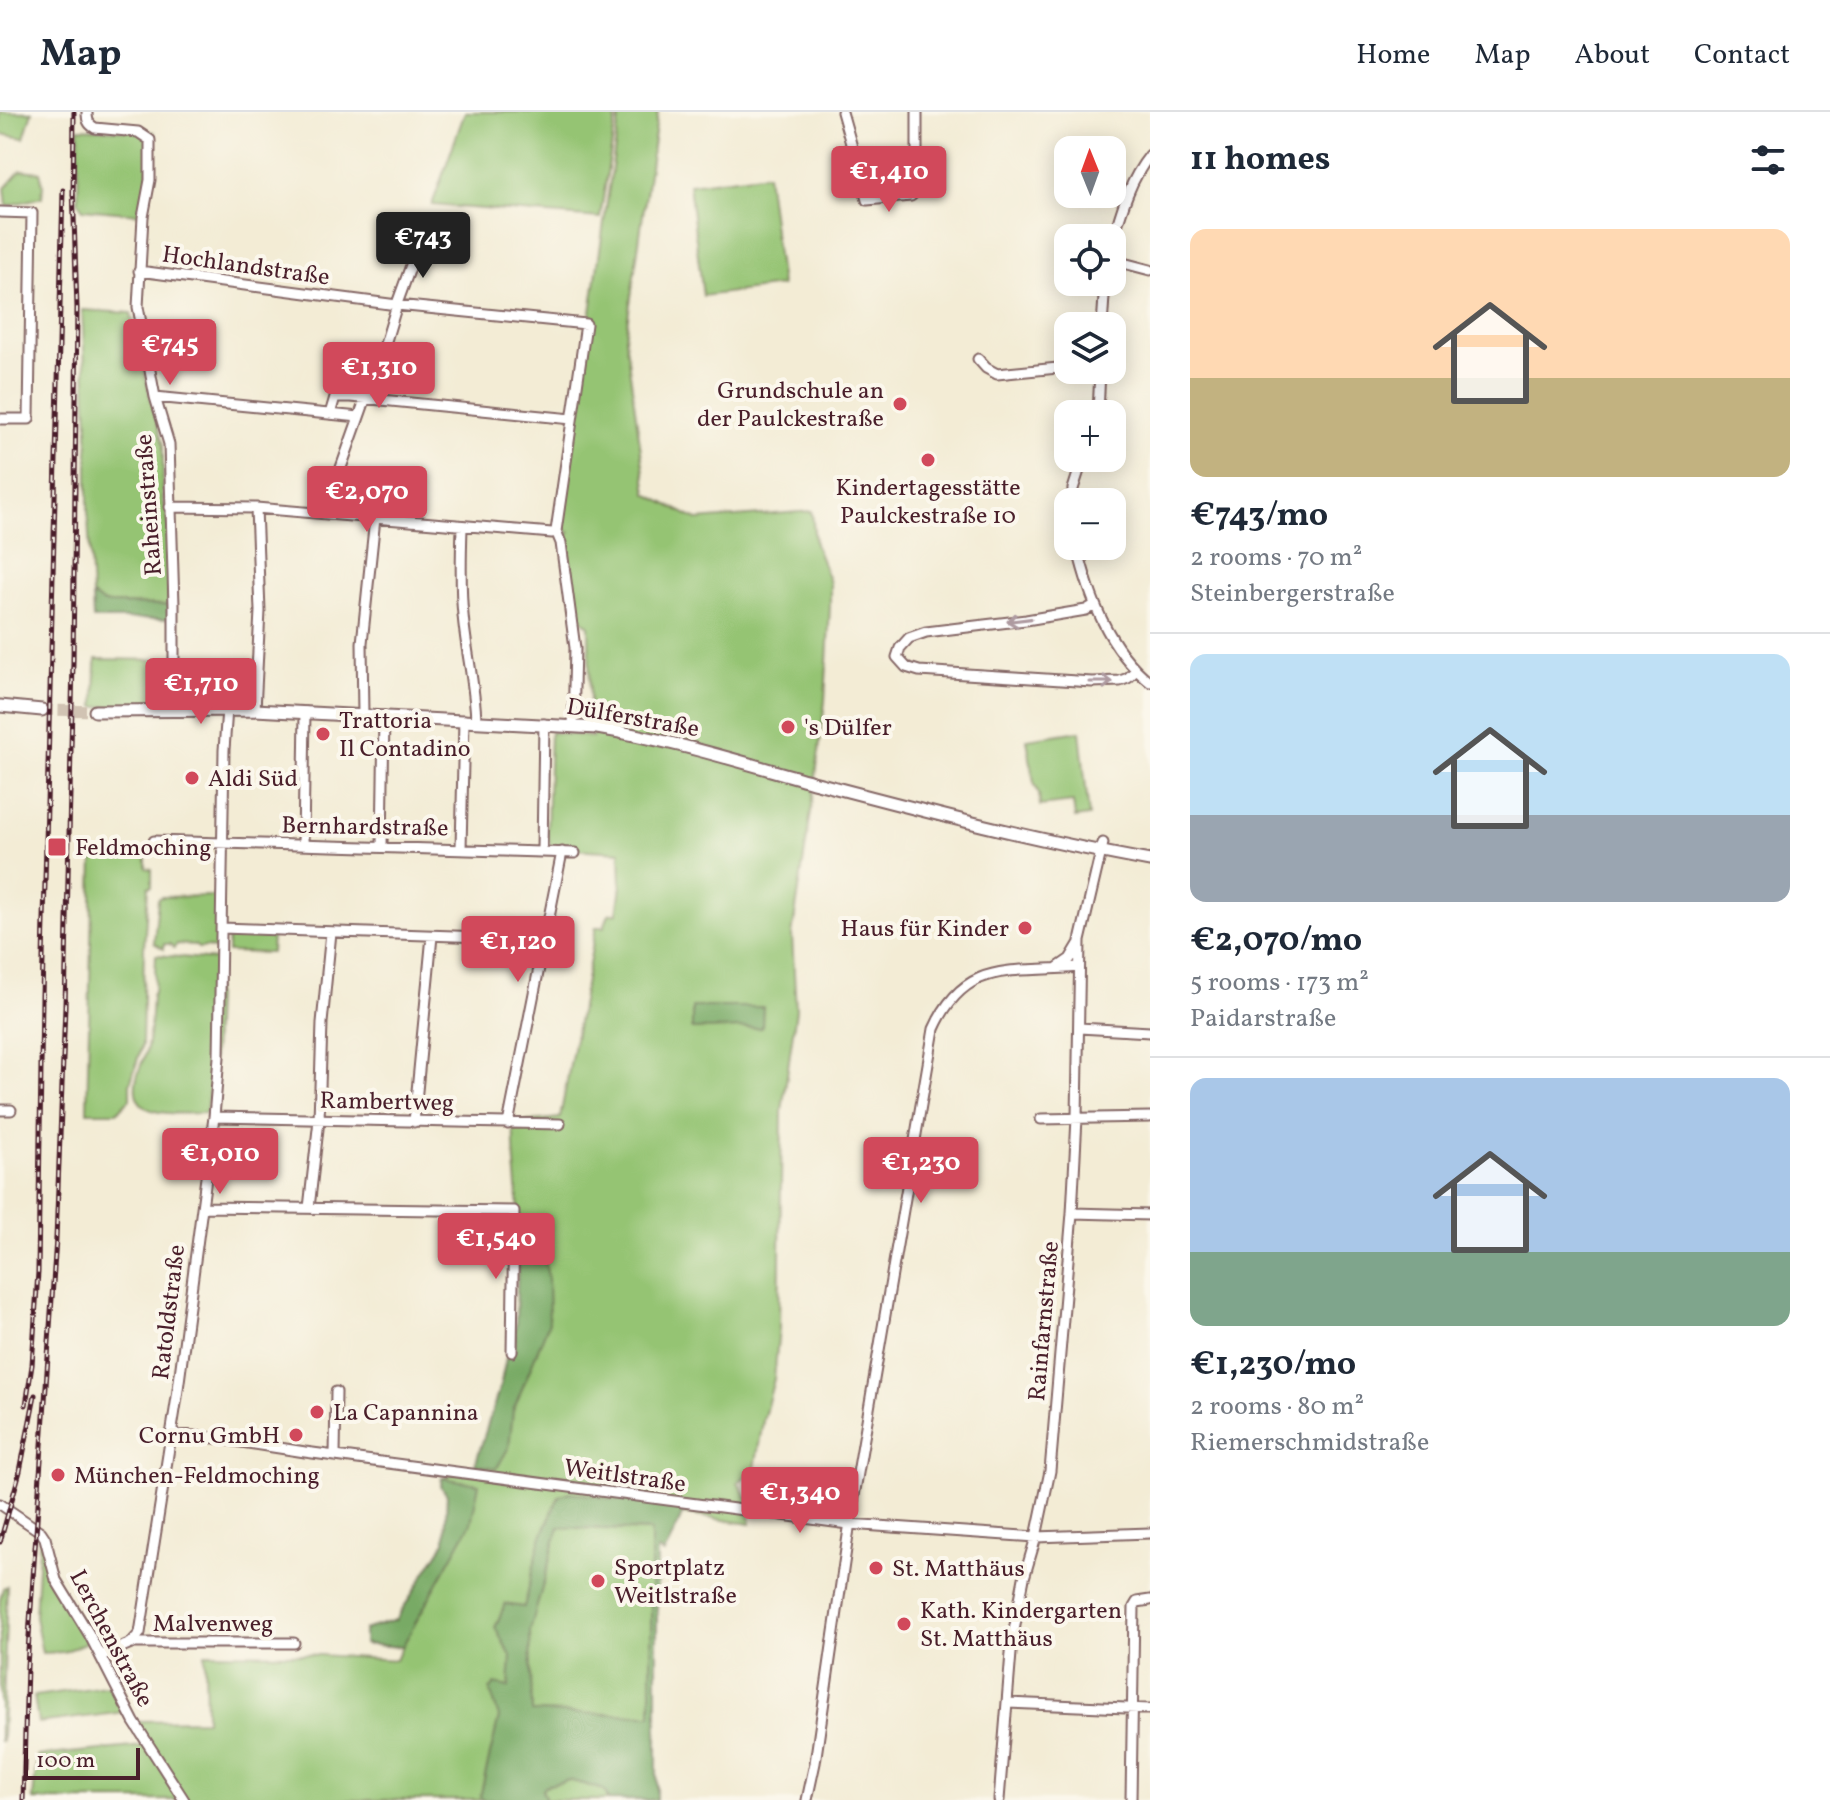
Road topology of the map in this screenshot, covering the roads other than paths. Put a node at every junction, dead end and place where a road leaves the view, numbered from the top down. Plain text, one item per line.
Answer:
1 (87, 112) edge
2 (842, 112) edge
3 (917, 112) edge
4 (1150, 155) edge
5 (0, 212) edge
6 (1118, 224) edge
7 (418, 246) dead end
8 (1126, 264) edge
9 (1150, 270) edge
10 (139, 271) junction
11 (397, 305) junction
12 (978, 359) dead end
13 (1054, 368) edge
14 (155, 397) junction
15 (366, 399) junction
16 (330, 414) junction
17 (359, 417) junction
18 (0, 419) edge
19 (572, 419) junction
20 (170, 507) junction
21 (256, 508) junction
22 (334, 514) junction
23 (375, 518) junction
24 (462, 527) junction
25 (556, 531) junction
26 (1081, 560) edge
27 (1095, 605) junction
28 (1136, 670) junction
29 (1150, 682) edge
30 (0, 706) edge
31 (174, 709) junction
32 (227, 709) junction
33 (42, 710) tunnel mouth
34 (255, 710) junction
35 (95, 711) tunnel mouth
36 (305, 712) junction
37 (363, 715) junction
38 (384, 716) junction
39 (470, 721) junction
40 (544, 724) junction
41 (573, 726) junction
42 (154, 841) dead end
43 (223, 843) junction
44 (303, 844) junction
45 (382, 847) junction
46 (461, 848) junction
47 (1102, 848) junction
48 (542, 850) junction
49 (562, 852) junction
50 (575, 853) dead end
51 (1150, 861) edge
52 (222, 928) junction
53 (331, 932) junction
54 (432, 936) junction
55 (543, 939) junction
56 (1080, 941) junction
57 (1078, 967) junction
58 (1055, 970) junction
59 (1079, 1028) junction
60 (1150, 1032) edge
61 (214, 1117) junction
62 (1150, 1117) edge
63 (1077, 1118) junction
64 (1041, 1119) dead end
65 (319, 1120) junction
66 (414, 1122) junction
67 (508, 1124) junction
68 (560, 1124) dead end
69 (202, 1207) junction
70 (309, 1208) junction
71 (1072, 1213) junction
72 (1150, 1215) edge
73 (512, 1352) dead end
74 (336, 1392) dead end
75 (172, 1434) junction
76 (335, 1456) junction
77 (0, 1504) edge
78 (849, 1524) junction
79 (1150, 1533) edge
80 (1036, 1537) junction
81 (1150, 1600) edge
82 (131, 1643) junction
83 (294, 1643) dead end
84 (101, 1656) junction
85 (1007, 1703) junction
86 (1150, 1709) edge
87 (1133, 1710) junction
88 (184, 1800) edge
89 (807, 1800) edge
90 (999, 1800) edge
91 (1131, 1800) edge

1 - 10 street, Raheinstraße
2 - 3 street
4 - 6 street
5 - 18 street
7 - 11 street
8 - 9 street
10 - 11 street, Hochlandstraße
10 - 14 street, Raheinstraße
11 - 15 street
11 - 19 street, Hochlandstraße
12 - 13 street
14 - 16 street
14 - 20 street, Raheinstraße
15 - 16 street
15 - 17 street
15 - 19 street
16 - 17 street
17 - 22 street
19 - 25 street
20 - 21 street
20 - 31 street, Raheinstraße
21 - 22 street
21 - 34 street
22 - 23 street
23 - 24 street
23 - 37 street
24 - 25 street
24 - 39 street
25 - 41 street
26 - 27 street
27 - 28 street
27 -> 28 street
28 - 29 street
30 - 33 main road
31 - 32 main road, Dülferstraße
31 - 35 main road, Dülferstraße
32 - 34 main road, Dülferstraße
32 - 43 street, Ratoldstraße
34 - 36 main road, Dülferstraße
36 - 37 main road, Dülferstraße
36 - 44 street
37 - 38 main road, Dülferstraße
38 - 39 main road, Dülferstraße
38 - 45 street
39 - 40 main road, Dülferstraße
39 - 46 street
40 - 41 main road, Dülferstraße
40 - 48 street
41 - 47 main road, Dülferstraße
42 - 43 street, Bernhardstraße
43 - 44 street, Bernhardstraße
43 - 52 street, Ratoldstraße
44 - 45 street, Bernhardstraße
45 - 46 street, Bernhardstraße
46 - 48 street, Bernhardstraße
47 - 51 main road, Dülferstraße
47 - 56 street, Rainfarnstraße
48 - 49 street, Bernhardstraße
49 - 50 street, Bernhardstraße
49 - 55 street
52 - 53 street
52 - 61 street, Ratoldstraße
53 - 54 street
53 - 65 street
54 - 55 street
54 - 66 street
55 - 67 street
56 - 57 street, Rainfarnstraße
56 - 58 street
57 - 58 street
57 - 59 street, Rainfarnstraße
58 - 78 street
59 - 60 street
59 - 63 street, Rainfarnstraße
61 - 65 street, Rambertweg
61 - 69 street, Ratoldstraße
62 - 63 street
63 - 64 street
63 - 71 street, Rainfarnstraße
65 - 66 street, Rambertweg
65 - 70 street
66 - 67 street, Rambertweg
67 - 68 street, Rambertweg
69 - 70 street
69 - 75 street, Ratoldstraße
70 - 73 street
71 - 72 street
71 - 80 street, Rainfarnstraße
74 - 76 street
75 - 76 street, Weitlstraße
75 - 82 street, Ratoldstraße
76 - 78 street, Weitlstraße
77 - 84 street, Lerchenstraße
78 - 80 street, Weitlstraße
78 - 89 street
79 - 80 street, Weitlstraße
80 - 85 street, Rainfarnstraße
81 - 87 street
82 - 83 street, Malvenweg
82 - 84 street
84 - 88 street, Lerchenstraße
85 - 87 street
85 - 90 street, Rainfarnstraße
86 - 87 street
87 - 91 street

